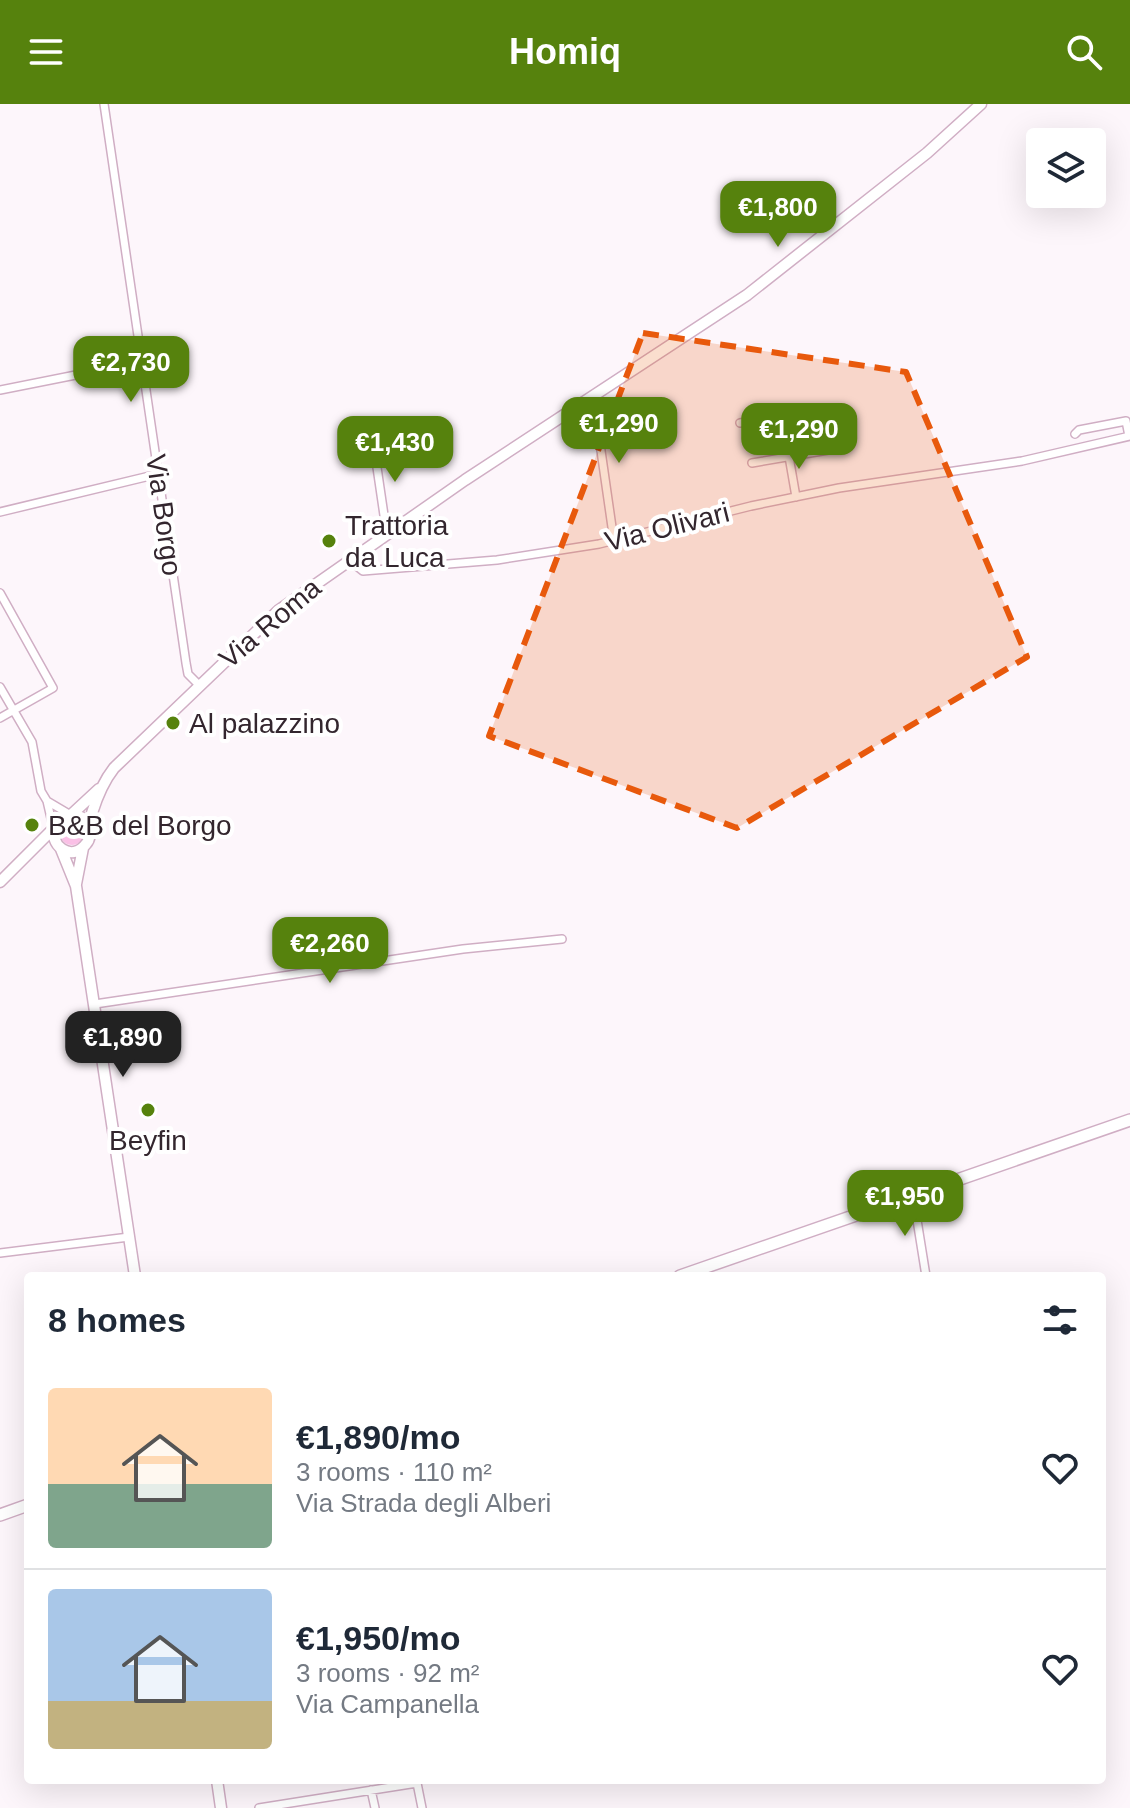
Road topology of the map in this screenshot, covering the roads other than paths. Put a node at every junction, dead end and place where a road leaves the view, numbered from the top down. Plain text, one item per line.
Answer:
1 (104, 104) edge
2 (981, 104) edge
3 (141, 362) junction
4 (0, 390) edge
5 (589, 398) junction
6 (823, 409) dead end
7 (782, 416) junction
8 (740, 423) dead end
9 (1075, 434) dead end
10 (1129, 436) edge
11 (374, 447) dead end
12 (840, 448) dead end
13 (789, 457) junction
14 (752, 463) dead end
15 (158, 474) junction
16 (796, 497) junction
17 (0, 512) edge
18 (390, 532) junction
19 (614, 541) junction
20 (348, 559) junction
21 (0, 593) edge
22 (198, 684) junction
23 (0, 687) edge
24 (14, 711) junction
25 (0, 718) edge
26 (101, 788) junction
27 (47, 801) junction
28 (70, 814) junction
29 (53, 828) junction
30 (90, 830) junction
31 (59, 848) junction
32 (83, 848) junction
33 (27, 855) junction
34 (0, 882) edge
35 (76, 886) junction
36 (562, 939) dead end
37 (95, 1004) junction
38 (1130, 1120) edge
39 (913, 1195) junction
40 (129, 1237) junction
41 (0, 1253) edge
42 (134, 1272) edge
43 (692, 1272) edge
44 (925, 1272) edge
45 (24, 1506) edge
46 (0, 1515) edge
47 (218, 1784) edge
48 (410, 1784) edge
49 (417, 1784) edge
50 (371, 1790) junction
51 (221, 1808) edge
52 (259, 1808) edge
53 (375, 1808) edge
54 (422, 1808) edge

1 - 3 street, Via Borgo
2 - 5 main road, Via Roma
3 - 4 street
3 - 15 street, Via Borgo
5 - 18 main road, Via Roma
5 - 19 street
6 - 7 street
7 - 8 street
7 - 13 street
9 - 10 street
10 - 16 street, Via Olivari
11 - 18 street
12 - 13 street
13 - 14 street
13 - 16 street
15 - 17 street
15 - 22 street, Via Borgo
16 - 19 street, Via Olivari
18 - 20 main road, Via Roma
19 - 20 street, Via Olivari
20 - 22 main road, Via Roma
21 - 24 street
22 - 26 main road, Via Roma
23 - 24 street
24 - 25 street
24 - 27 street
26 - 28 main road, Via Roma
26 - 30 main road, Via Roma
27 - 28 street
27 - 29 street
28 - 29 main road, Via Roma
28 - 30 main road
29 - 31 main road
29 - 33 main road, Via Roma
30 - 32 main road, Via Roma
31 - 32 main road, Via Roma
31 - 33 main road, Via Roma
31 - 35 main road
32 - 35 main road
33 - 34 main road, Via Roma
35 - 37 main road
36 - 37 street
37 - 40 main road
38 - 39 main road
39 - 43 main road
39 - 44 street
40 - 41 street
40 - 42 main road
45 - 46 main road
47 - 51 main road
48 - 50 street
49 - 54 street
50 - 52 street
50 - 53 street

